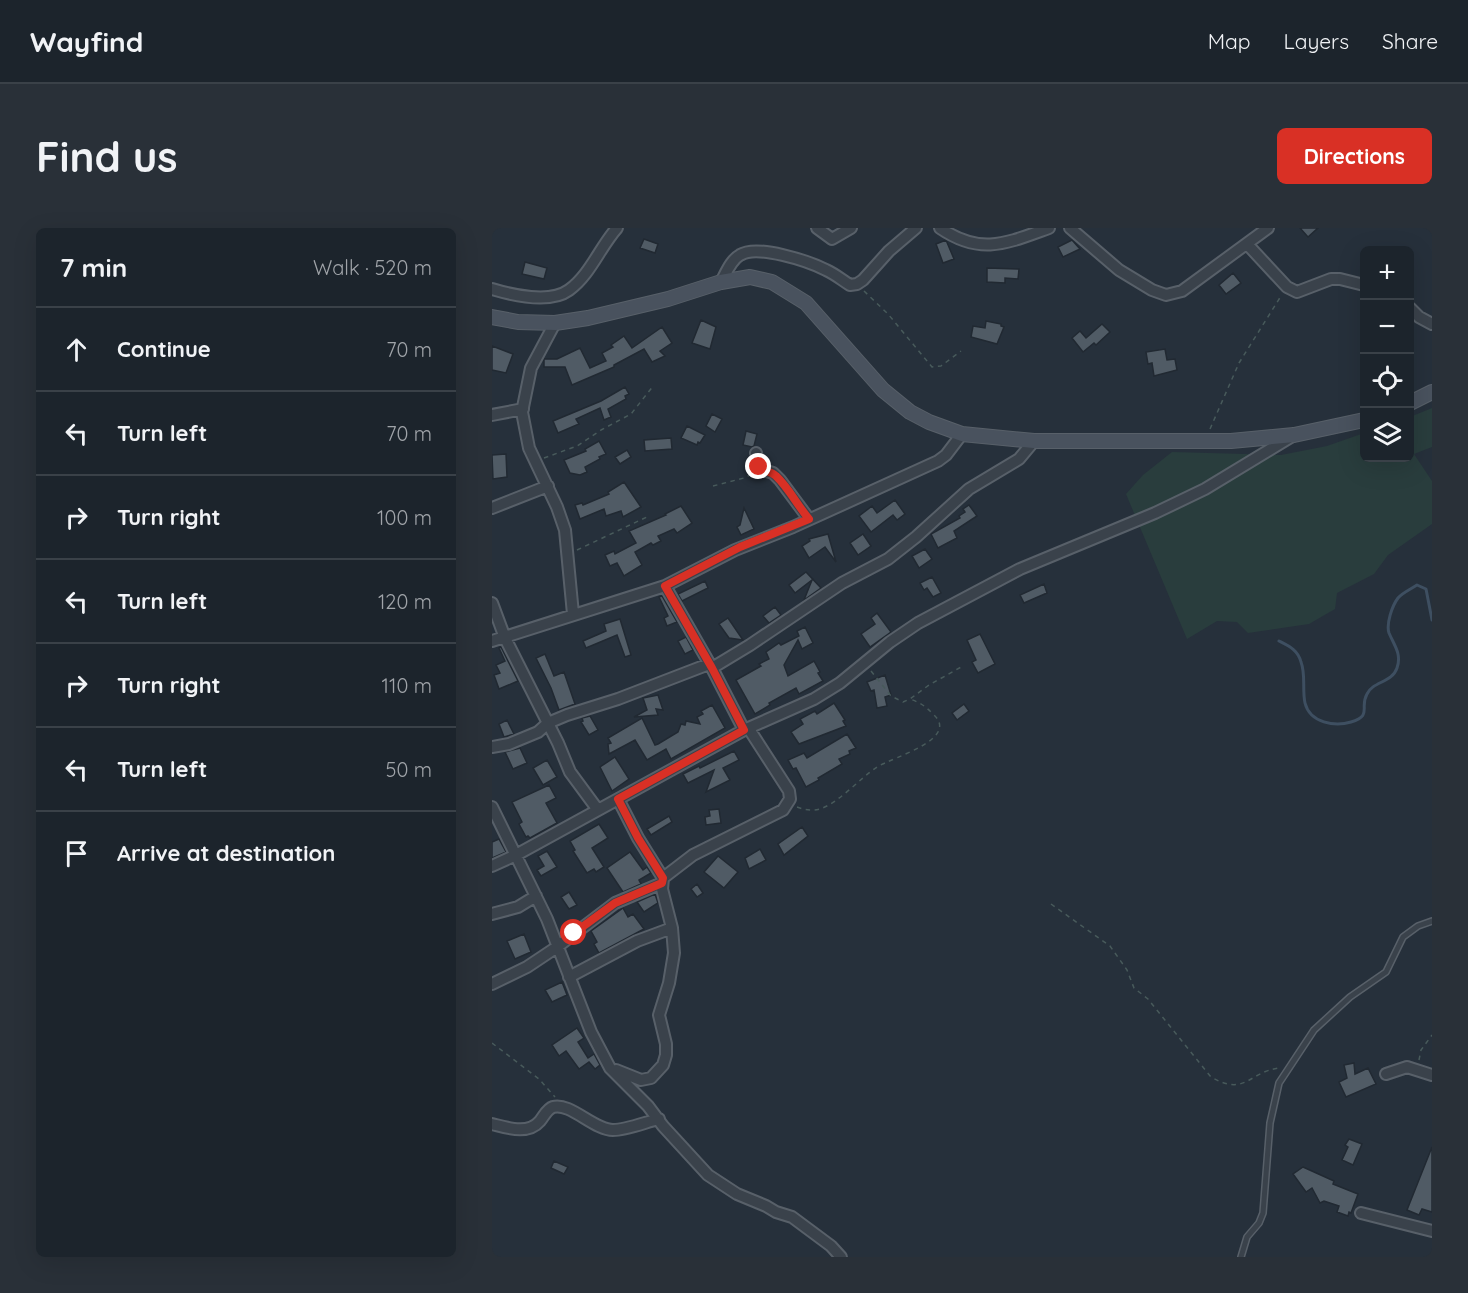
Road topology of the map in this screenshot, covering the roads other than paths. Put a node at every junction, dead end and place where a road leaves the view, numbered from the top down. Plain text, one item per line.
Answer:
1 (617, 228) edge
2 (817, 228) edge
3 (851, 228) edge
4 (916, 228) edge
5 (940, 228) edge
6 (1049, 228) edge
7 (1070, 228) edge
8 (1268, 228) edge
9 (1247, 244) junction
10 (721, 282) junction
11 (1360, 284) edge
12 (492, 289) edge
13 (1414, 312) edge
14 (492, 317) edge
15 (555, 323) junction
16 (1432, 324) edge
17 (1432, 392) edge
18 (1414, 401) edge
19 (523, 408) junction
20 (492, 415) edge
21 (1360, 421) edge
22 (962, 434) junction
23 (1294, 435) junction
24 (1034, 441) junction
25 (756, 453) dead end
26 (548, 486) junction
27 (492, 508) edge
28 (809, 519) junction
29 (665, 586) junction
30 (492, 603) edge
31 (573, 614) junction
32 (505, 638) junction
33 (492, 641) edge
34 (711, 666) junction
35 (549, 723) junction
36 (747, 730) junction
37 (492, 747) edge
38 (618, 799) junction
39 (598, 810) junction
40 (493, 812) edge
41 (516, 855) junction
42 (492, 866) edge
43 (663, 881) junction
44 (536, 896) junction
45 (492, 914) edge
46 (1432, 921) edge
47 (672, 928) junction
48 (557, 947) junction
49 (569, 977) junction
50 (492, 984) edge
51 (610, 1068) junction
52 (1386, 1074) dead end
53 (1432, 1075) edge
54 (659, 1119) junction
55 (492, 1125) edge
56 (1361, 1213) dead end
57 (1432, 1231) edge
58 (841, 1257) edge
59 (1241, 1257) edge

1 - 12 street
2 - 3 street
4 - 10 street
5 - 6 street
7 - 9 street
8 - 9 street
9 - 11 street
10 - 15 main road
10 - 22 main road
13 - 16 street
14 - 15 main road
15 - 19 street
17 - 18 main road
19 - 20 street
19 - 26 street
21 - 23 main road
22 - 24 main road
22 - 28 street
23 - 24 main road
23 - 36 street
24 - 34 street
25 - 28 street
26 - 27 street
26 - 31 street
28 - 29 street
29 - 31 street
29 - 34 street
30 - 32 street
31 - 32 street
32 - 33 street
32 - 35 street
34 - 35 street
34 - 36 street
35 - 37 street
35 - 39 street
36 - 38 street
36 - 43 street
38 - 39 street
38 - 43 street
39 - 41 street
40 - 41 street
41 - 42 street
41 - 44 street
43 - 47 street
43 - 48 street
44 - 45 street
44 - 48 street
46 - 59 lane
47 - 49 street
47 - 51 street
48 - 49 street
48 - 50 street
49 - 51 street
51 - 54 street
52 - 53 street
54 - 55 street
54 - 58 street
56 - 57 street

